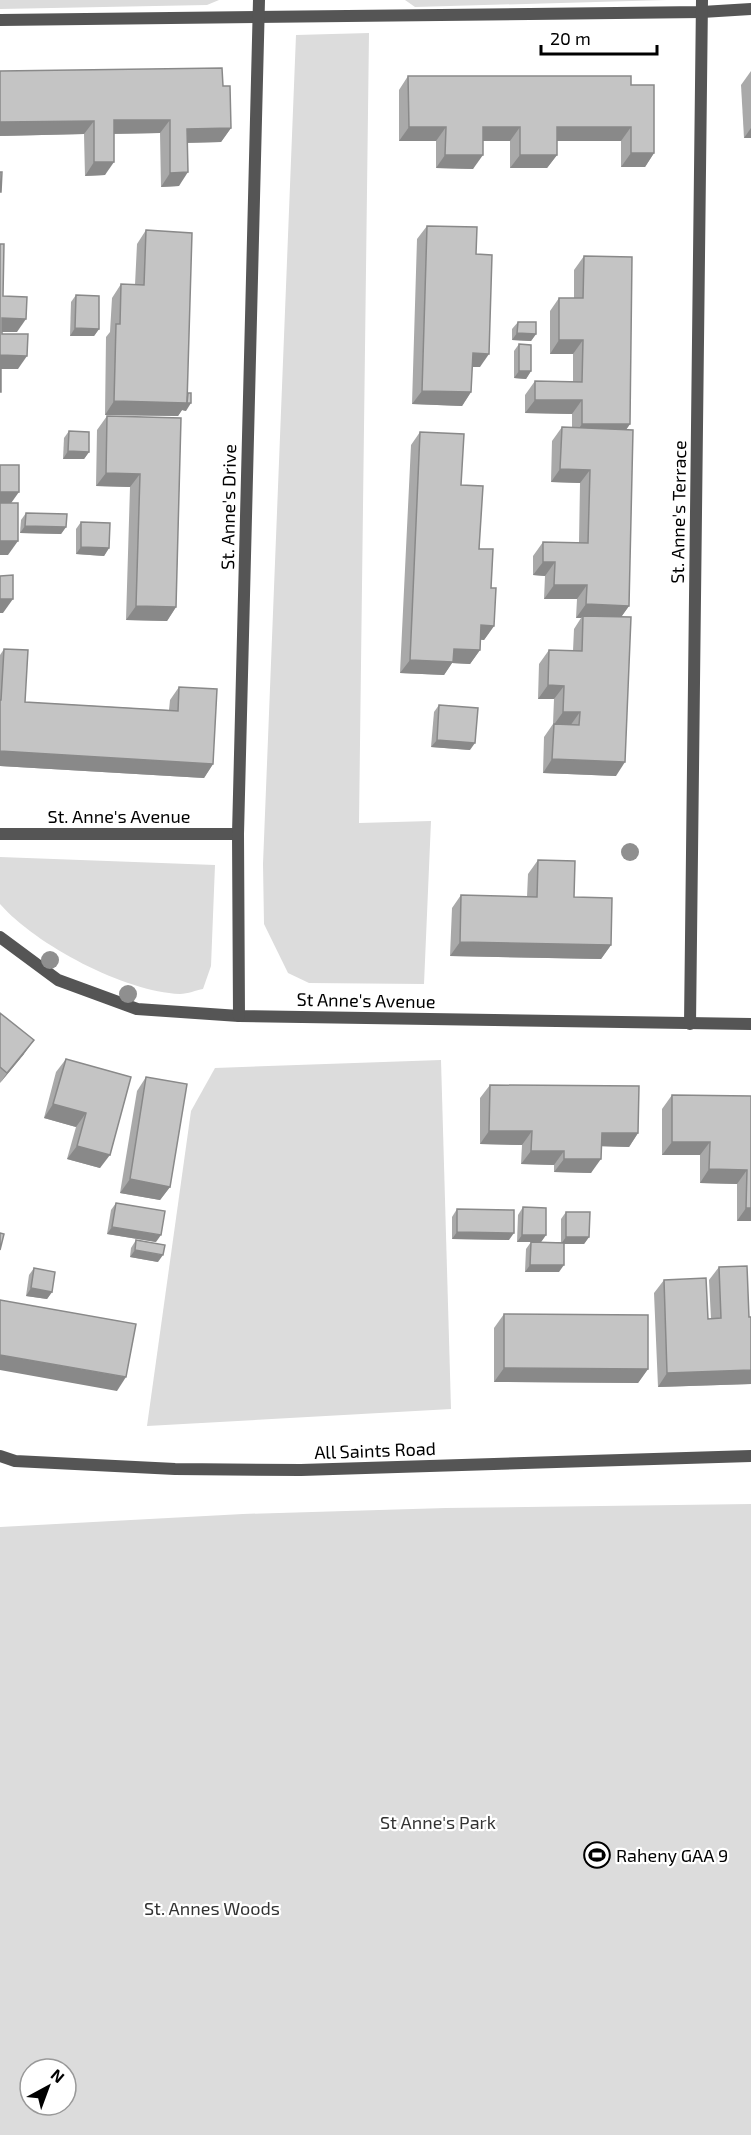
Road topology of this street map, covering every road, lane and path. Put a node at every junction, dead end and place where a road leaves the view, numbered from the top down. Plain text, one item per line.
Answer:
1 (260, 0) edge
2 (702, 6) edge
3 (751, 9) edge
4 (259, 17) junction
5 (0, 20) edge
6 (0, 834) edge
7 (238, 834) junction
8 (0, 937) edge
9 (239, 1016) junction
10 (690, 1024) junction
11 (751, 1024) edge
12 (0, 1456) edge
13 (751, 1456) edge

1 - 4 street, St. Anne's Drive
2 - 3 street
2 - 4 street
2 - 10 street, St. Anne's Terrace
4 - 5 street
4 - 7 street, St. Anne's Drive
6 - 7 street, St. Anne's Avenue
7 - 9 street, St. Anne's Drive
8 - 9 street, St Anne's Avenue
9 - 10 street, St Anne's Avenue
10 - 11 street, St Anne's Avenue
12 - 13 street, All Saints Road

